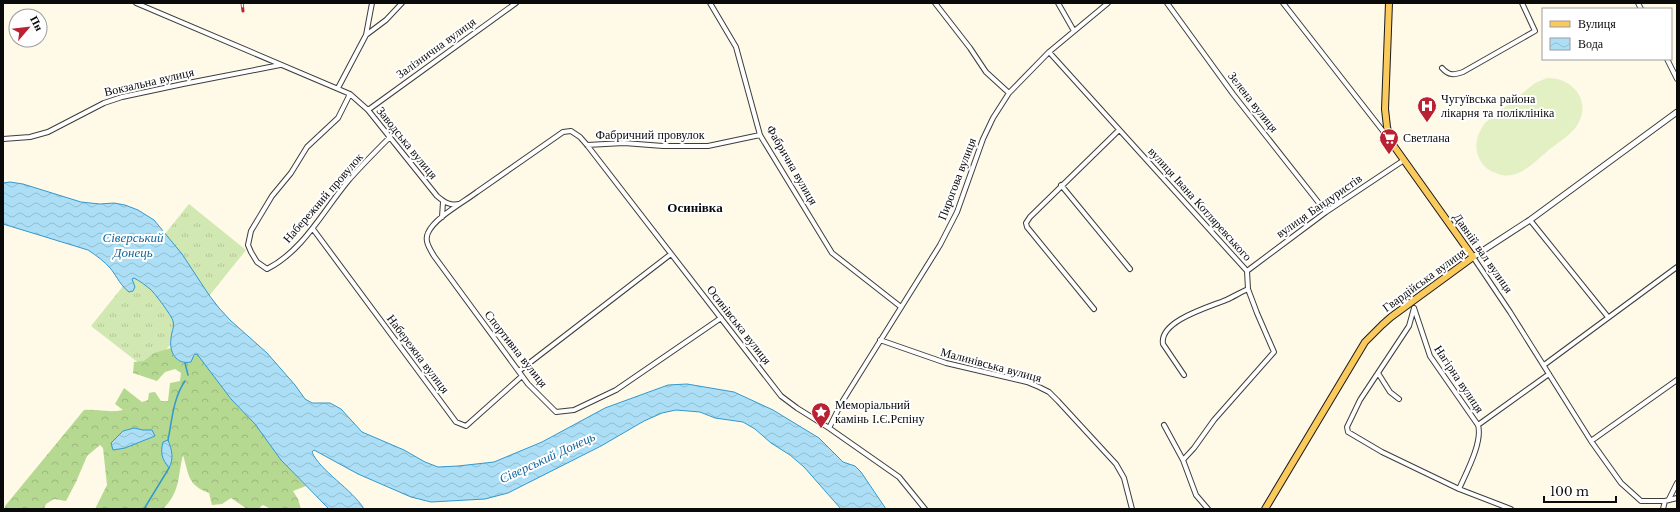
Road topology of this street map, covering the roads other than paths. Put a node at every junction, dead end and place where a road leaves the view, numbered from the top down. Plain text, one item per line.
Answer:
1 (136, 3) edge
2 (372, 3) edge
3 (402, 3) edge
4 (516, 3) edge
5 (710, 3) edge
6 (935, 3) edge
7 (1058, 3) edge
8 (1108, 3) edge
9 (1167, 3) edge
10 (1283, 3) edge
11 (1389, 3) edge
12 (1522, 3) edge
13 (1074, 31) junction
14 (366, 35) junction
15 (1049, 52) junction
16 (1668, 60) edge
17 (281, 65) junction
18 (1442, 68) dead end
19 (1677, 79) edge
20 (338, 88) junction
21 (1009, 93) junction
22 (350, 94) junction
23 (368, 110) junction
24 (1677, 112) edge
25 (1119, 130) junction
26 (563, 132) joint
27 (760, 135) junction
28 (390, 137) junction
29 (3, 139) edge
30 (1391, 142) junction
31 (587, 145) junction
32 (1404, 160) junction
33 (1061, 185) junction
34 (443, 202) junction
35 (462, 203) junction
36 (1326, 212) junction
37 (442, 218) junction
38 (1530, 220) junction
39 (312, 229) junction
40 (671, 254) junction
41 (1473, 257) junction
42 (1677, 267) edge
43 (1130, 269) dead end
44 (1248, 271) junction
45 (1248, 289) junction
46 (1414, 305) junction
47 (901, 308) junction
48 (1094, 309) dead end
49 (1608, 317) junction
50 (721, 318) junction
51 (880, 340) junction
52 (1544, 365) junction
53 (519, 371) junction
54 (1378, 373) junction
55 (1549, 374) junction
56 (1184, 375) dead end
57 (522, 376) junction
58 (1677, 380) edge
59 (1400, 399) dead end
60 (1164, 425) dead end
61 (1478, 426) junction
62 (829, 428) junction
63 (1591, 441) junction
64 (1183, 460) junction
65 (1677, 483) edge
66 (1459, 489) junction
67 (1677, 498) edge
68 (1667, 500) junction
69 (925, 509) edge
70 (1132, 509) edge
71 (1208, 509) edge
72 (1265, 509) edge
73 (1511, 509) edge
74 (1663, 509) edge

1 - 17 street
2 - 14 street
3 - 14 street
4 - 23 street, Залізнична вулиця
5 - 27 street, Фабрична вулиця
6 - 21 street
7 - 13 street
8 - 13 street, Пирогова вулиця
9 - 36 street, Зелена вулиця
10 - 30 street, Давній вал вулиця
11 - 30 main road
12 - 18 street
13 - 15 street, Пирогова вулиця
14 - 20 street
15 - 21 street, Пирогова вулиця
15 - 25 street, вулиця Івана Котляревського
16 - 19 street
17 - 20 street
17 - 29 street, Вокзальна вулиця
20 - 22 street, Заводська вулиця
21 - 47 street, Пирогова вулиця
22 - 23 street, Заводська вулиця
22 - 39 street, Набережний провулок
23 - 28 street, Заводська вулиця
24 - 38 street, Гвардійська вулиця
25 - 33 street
25 - 44 street, вулиця Івана Котляревського
26 - 31 street, Осинівська вулиця
26 - 35 street, Спортивна вулиця
27 - 31 street, Фабричний провулок
27 - 47 street, Фабрична вулиця
28 - 34 street, Заводська вулиця
28 - 39 street, Набережний провулок
30 - 32 main road, Давній вал вулиця
31 - 40 street, Осинівська вулиця
32 - 36 street, вулиця Бандуристів
32 - 41 main road, Давній вал вулиця
33 - 43 street
33 - 48 street
34 - 35 street
34 - 37 street
35 - 37 street, Спортивна вулиця
36 - 44 street, вулиця Бандуристів
37 - 53 street, Спортивна вулиця
38 - 41 street, Гвардійська вулиця
38 - 49 street
39 - 57 street, Набережна вулиця
40 - 50 street, Осинівська вулиця
40 - 53 street
41 - 46 main road, Гвардійська вулиця
41 - 52 street, Давній вал вулиця
42 - 49 street
44 - 45 street, вулиця Івана Котляревського
45 - 56 street
45 - 64 street, вулиця Івана Котляревського
46 - 54 street
46 - 61 street, Нагірна вулиця
46 - 72 main road, Гвардійська вулиця
47 - 51 street, Пирогова вулиця
49 - 52 street
50 - 57 street, Спортивна вулиця
50 - 62 street, Осинівська вулиця
51 - 62 street, Пирогова вулиця
51 - 70 street, Малинівська вулиця
52 - 55 street, Давній вал вулиця
53 - 57 street, Спортивна вулиця
54 - 59 street
54 - 66 street
55 - 61 street
55 - 63 street, Давній вал вулиця
58 - 63 street
60 - 64 street
61 - 66 street, Нагірна вулиця
62 - 69 street, Осинівська вулиця
63 - 68 street, Давній вал вулиця
64 - 71 street
65 - 68 street
66 - 73 street
67 - 68 street, Давній вал вулиця
68 - 74 street

